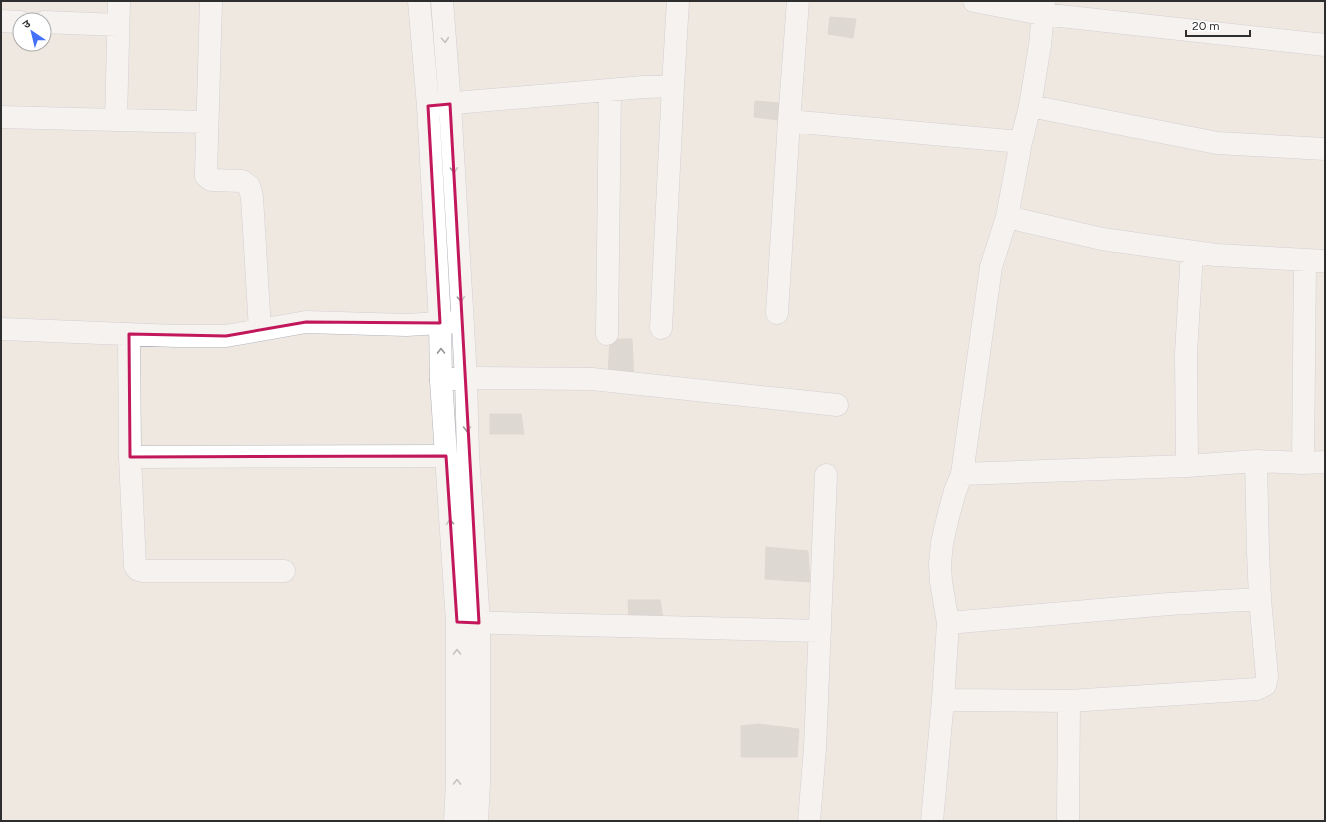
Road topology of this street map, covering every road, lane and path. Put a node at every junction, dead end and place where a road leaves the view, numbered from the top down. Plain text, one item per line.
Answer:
1 (119, 1) edge
2 (211, 1) edge
3 (419, 1) edge
4 (442, 1) edge
5 (678, 1) edge
6 (798, 1) edge
7 (974, 1) edge
8 (1043, 8) edge
9 (1, 21) edge
10 (12, 22) edge
11 (52, 22) edge
12 (118, 25) junction
13 (1325, 45) edge
14 (673, 86) junction
15 (610, 90) junction
16 (450, 104) junction
17 (428, 106) junction
18 (1030, 106) junction
19 (1, 117) edge
20 (116, 120) junction
21 (788, 121) junction
22 (207, 122) junction
23 (1021, 142) junction
24 (1325, 149) edge
25 (1007, 217) junction
26 (1192, 252) junction
27 (1315, 261) edge
28 (777, 313) dead end
29 (462, 322) junction
30 (440, 323) junction
31 (661, 328) dead end
32 (1, 329) edge
33 (260, 330) junction
34 (129, 334) junction
35 (607, 334) dead end
36 (466, 378) junction
37 (441, 380) junction
38 (837, 405) dead end
39 (446, 456) junction
40 (130, 457) junction
41 (1256, 461) junction
42 (1325, 462) edge
43 (1303, 463) junction
44 (1187, 466) junction
45 (962, 474) junction
46 (826, 475) dead end
47 (284, 571) dead end
48 (1260, 599) junction
49 (457, 622) junction
50 (479, 623) junction
51 (948, 624) junction
52 (820, 631) junction
53 (944, 700) junction
54 (1069, 700) junction
55 (455, 821) edge
56 (477, 821) edge
57 (809, 821) edge
58 (932, 821) edge
59 (1068, 821) edge

1 - 12 street
2 - 22 street
3 - 17 street
4 -> 16 street
5 - 14 street
6 - 21 street
7 - 8 street
8 - 13 street
8 - 18 street
9 - 10 street
11 - 12 street
12 - 20 street
14 - 15 street
14 - 31 street
15 - 16 street
15 - 35 street
16 - 17 street
16 -> 29 street
17 - 30 street
18 - 23 street
18 - 24 street
19 - 20 street
20 - 22 street
21 - 23 street
21 - 28 street
22 - 33 street
23 - 25 street
25 - 26 street
25 - 45 street
26 - 27 street
26 - 44 street
27 - 43 street
29 - 30 street
29 - 36 street
30 - 33 street
37 -> 30 street
32 - 34 street
33 - 34 street
34 - 40 street
36 - 37 street
36 - 38 street
36 -> 50 street
37 - 39 street
39 - 40 street
49 -> 39 street
40 - 47 street
41 - 43 street
41 - 44 street
41 - 48 street
42 - 43 street
44 - 45 street
45 - 51 street
46 - 52 street
48 - 51 street
48 - 54 street
49 - 50 street
55 -> 49 street
50 - 52 street
50 - 56 street
51 - 53 street
52 - 57 street
53 - 54 street
53 - 58 street
54 - 59 street

